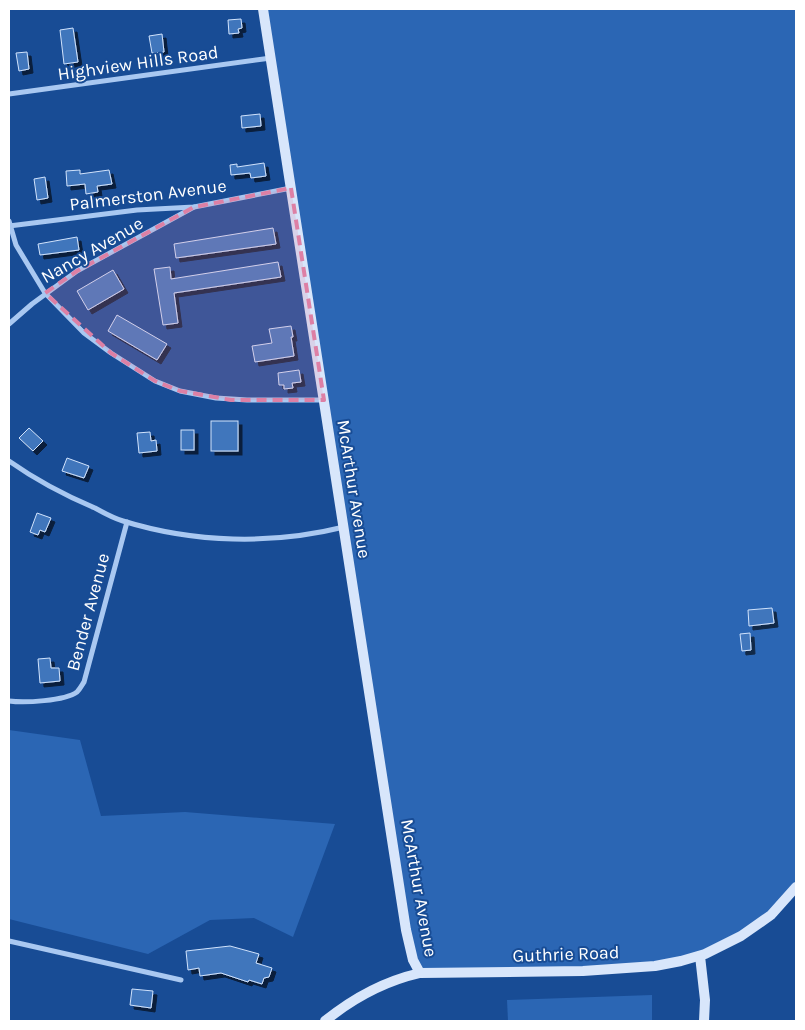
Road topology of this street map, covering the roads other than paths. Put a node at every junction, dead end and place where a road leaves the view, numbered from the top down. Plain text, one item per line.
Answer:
1 (263, 9) edge
2 (271, 58) junction
3 (9, 94) edge
4 (290, 188) junction
5 (194, 207) junction
6 (9, 225) edge
7 (45, 293) junction
8 (9, 324) edge
9 (324, 400) junction
10 (9, 461) edge
11 (127, 522) junction
12 (344, 527) junction
13 (9, 701) edge
14 (796, 887) edge
15 (9, 941) edge
16 (700, 956) junction
17 (420, 973) junction
18 (180, 980) dead end
19 (325, 1021) edge
20 (704, 1021) edge

1 - 2 street, McArthur Avenue
2 - 3 street, Highview Hills Road
2 - 4 street, McArthur Avenue
4 - 5 street, Palmerston Avenue
4 - 9 street, McArthur Avenue
5 - 6 street, Palmerston Avenue
5 - 7 street, Nancy Avenue
6 - 7 street
7 - 8 street, Nancy Avenue
7 - 9 street
9 - 12 street, McArthur Avenue
10 - 11 street
11 - 12 street
11 - 13 street, Bender Avenue
12 - 17 street, McArthur Avenue
14 - 16 street, Guthrie Road
15 - 18 street
16 - 17 street, Guthrie Road
16 - 20 street
17 - 19 street, Guthrie Road

